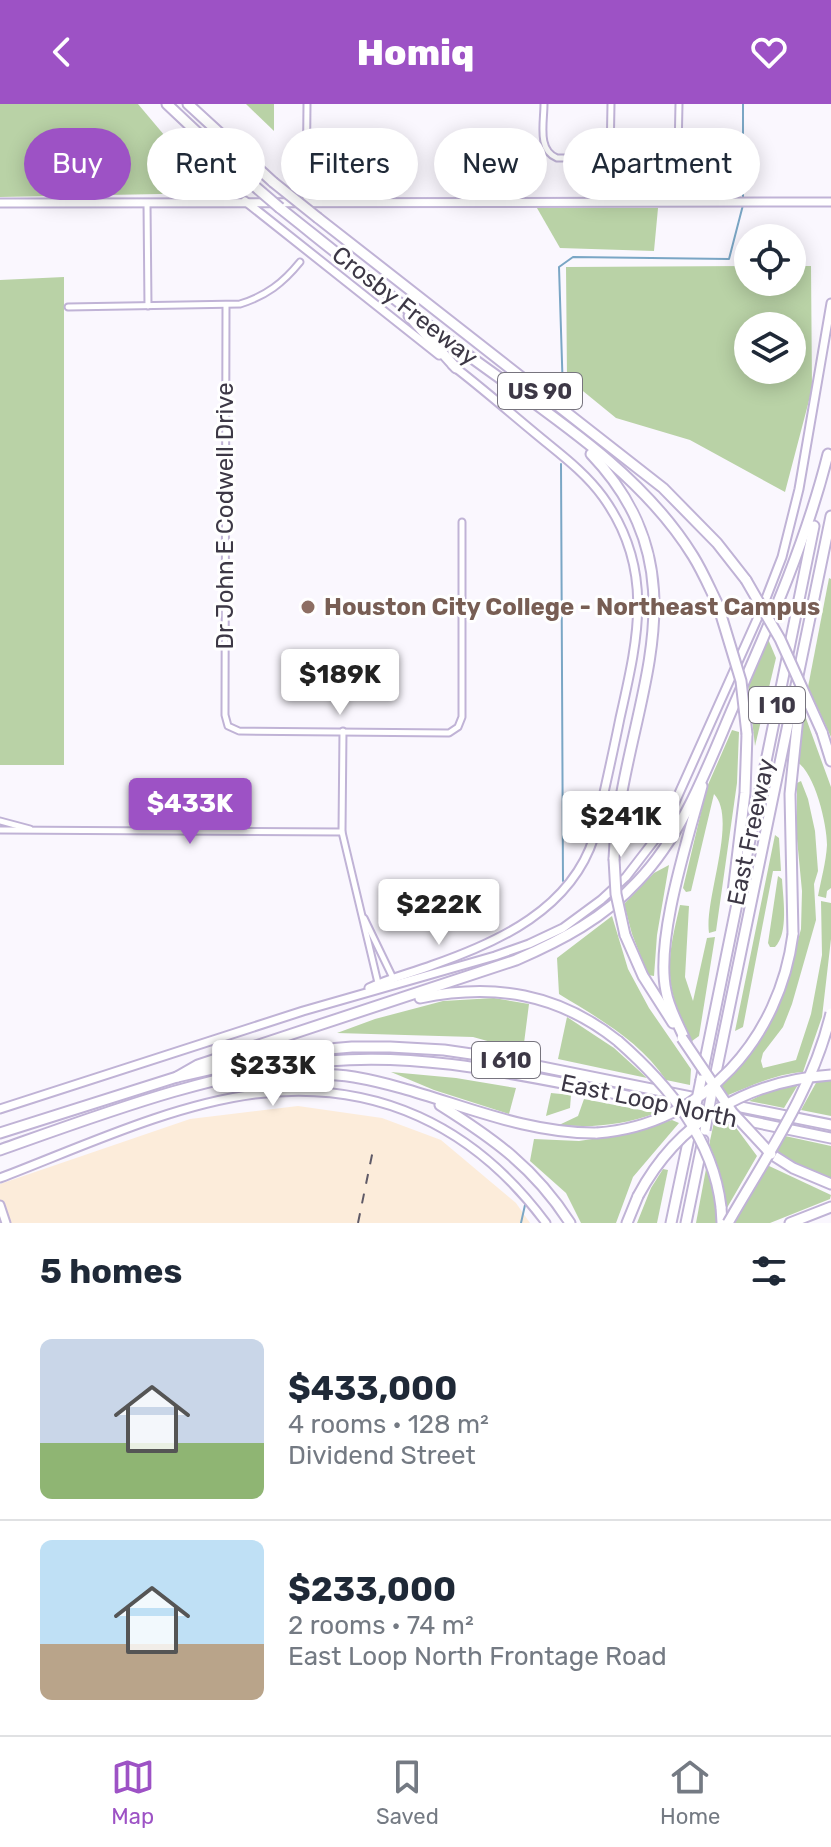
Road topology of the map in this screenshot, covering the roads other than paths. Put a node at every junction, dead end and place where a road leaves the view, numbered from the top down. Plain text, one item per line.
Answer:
1 (167, 104) edge
2 (188, 104) edge
3 (307, 104) edge
4 (544, 104) edge
5 (611, 104) edge
6 (679, 104) edge
7 (611, 128) edge
8 (679, 128) edge
9 (563, 158) edge
10 (245, 201) junction
11 (677, 201) joint
12 (306, 202) junction
13 (831, 202) edge
14 (0, 203) edge
15 (147, 203) junction
16 (300, 262) dead end
17 (393, 299) junction
18 (831, 303) edge
19 (148, 306) junction
20 (226, 306) junction
21 (68, 307) dead end
22 (456, 368) junction
23 (560, 423) junction
24 (831, 441) edge
25 (828, 454) junction
26 (831, 516) edge
27 (462, 522) dead end
28 (807, 633) junction
29 (343, 731) junction
30 (830, 755) edge
31 (712, 756) junction
32 (0, 821) edge
33 (0, 830) edge
34 (39, 832) junction
35 (342, 832) junction
36 (364, 918) junction
37 (378, 946) junction
38 (370, 949) junction
39 (726, 955) junction
40 (393, 978) junction
41 (378, 983) junction
42 (349, 997) junction
43 (393, 1002) junction
44 (831, 1013) edge
45 (684, 1040) junction
46 (831, 1075) edge
47 (177, 1077) junction
48 (208, 1084) junction
49 (430, 1099) junction
50 (0, 1109) edge
51 (831, 1125) edge
52 (0, 1133) edge
53 (831, 1138) edge
54 (2, 1149) edge
55 (0, 1178) edge
56 (831, 1184) edge
57 (0, 1205) edge
58 (831, 1207) edge
59 (6, 1223) edge
60 (546, 1223) edge
61 (570, 1223) edge
62 (627, 1223) edge
63 (671, 1223) edge
64 (686, 1223) edge
65 (722, 1223) edge
66 (728, 1223) edge
67 (790, 1223) edge

1 - 17 highway, Crosby Freeway / US 90, bridge
2 - 30 highway, Crosby Freeway / US 90, bridge
3 - 12 street
4 - 9 street
5 - 7 street
6 - 8 street
10 - 12 main road
10 - 15 main road
10 - 22 main road
11 - 12 main road
11 - 13 main road
14 - 15 main road
15 - 19 street
16 - 20 street
17 - 22 highway
17 - 23 highway, Crosby Freeway / US 90
18 - 42 main road
19 - 20 street
19 - 21 street
20 - 29 street, Dr John E Codwell Drive
22 - 40 main road
23 - 39 highway, Crosby Freeway / US 90, bridge
23 - 45 highway, bridge
24 - 25 highway, East Freeway / I 10
25 - 31 highway
25 - 39 highway, East Freeway / I 10
26 - 28 highway, East Freeway / I 10
27 - 29 street
28 - 49 highway, bridge
28 - 64 highway, East Freeway / I 10, bridge
29 - 35 street
31 - 43 highway
31 - 45 highway
32 - 34 street
33 - 34 street
34 - 35 street
35 - 36 street
36 - 37 street
36 - 38 street
37 - 38 street
37 - 40 street
38 - 41 street
39 - 63 highway, East Freeway / I 10, bridge
40 - 41 main road
41 - 42 main road
42 - 50 main road
43 - 47 highway
43 - 65 highway, bridge
44 - 66 highway, bridge
45 - 56 highway, bridge
46 - 62 highway, bridge
47 - 51 highway, East Loop North / I 610
47 - 52 highway, East Loop North / I 610
48 - 49 highway
48 - 53 highway, East Loop North / I 610
48 - 54 highway, East Loop North / I 610
49 - 61 highway
55 - 60 main road
57 - 59 main road
58 - 67 highway

